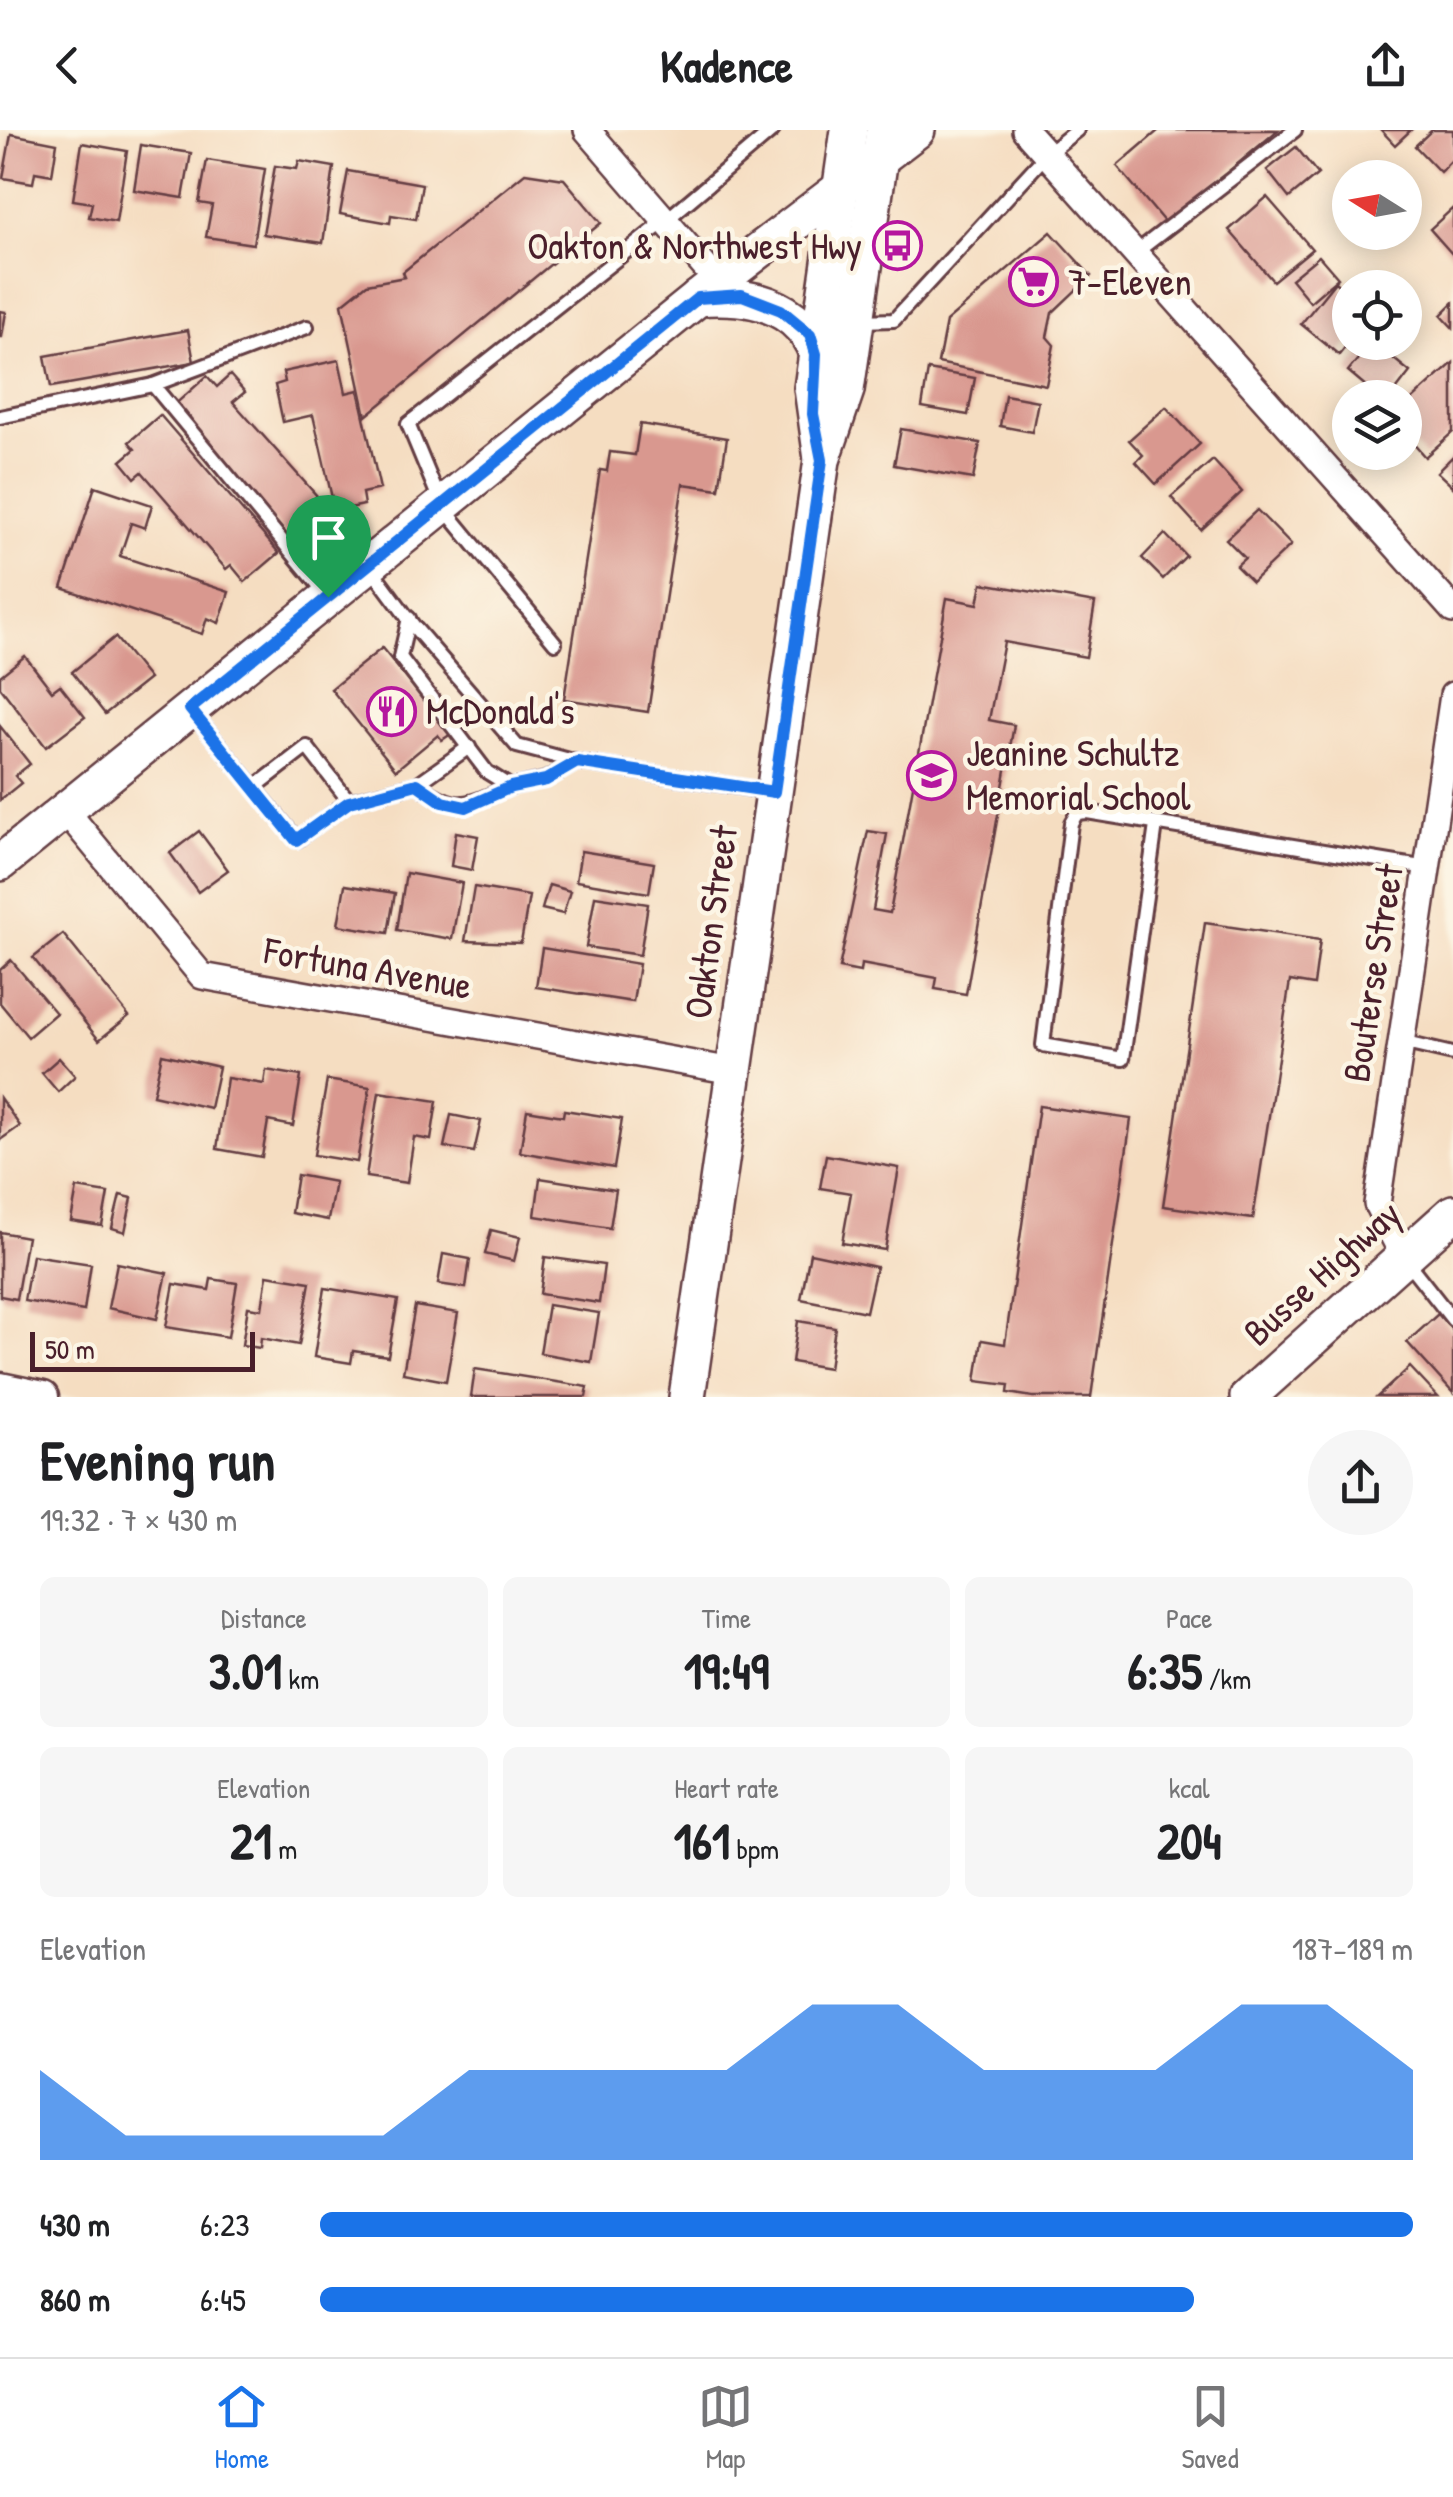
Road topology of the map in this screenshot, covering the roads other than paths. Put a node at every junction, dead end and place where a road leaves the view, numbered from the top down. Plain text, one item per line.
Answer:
1 (588, 130) edge
2 (773, 130) edge
3 (849, 130) edge
4 (917, 130) edge
5 (1026, 130) edge
6 (1078, 130) edge
7 (1295, 130) edge
8 (882, 143) edge
9 (1048, 154) junction
10 (841, 186) junction
11 (666, 221) junction
12 (1135, 252) junction
13 (708, 290) junction
14 (855, 321) junction
15 (307, 327) dead end
16 (816, 354) junction
17 (153, 386) junction
18 (0, 417) edge
19 (822, 460) junction
20 (442, 506) junction
21 (369, 565) junction
22 (328, 597) junction
23 (1453, 610) edge
24 (412, 623) junction
25 (556, 643) dead end
26 (1453, 695) edge
27 (190, 709) junction
28 (469, 747) junction
29 (577, 762) junction
30 (417, 784) junction
31 (255, 786) junction
32 (511, 787) junction
33 (774, 792) junction
34 (349, 802) junction
35 (66, 810) junction
36 (1156, 825) junction
37 (0, 863) edge
38 (1427, 868) junction
39 (1400, 1042) junction
40 (1453, 1054) edge
41 (732, 1071) junction
42 (1453, 1213) edge
43 (1404, 1257) junction
44 (1453, 1320) edge
45 (0, 1388) edge
46 (44, 1397) edge
47 (687, 1397) edge
48 (1248, 1397) edge

1 - 11 street
2 - 11 lane
3 - 10 main road, Oakton Street
4 - 8 main road
5 - 9 street
6 - 9 lane
7 - 12 lane
8 - 10 main road
8 - 14 main road, Oakton Street
9 - 12 street
9 - 14 lane
10 - 13 main road
10 - 16 main road, Oakton Street
11 - 13 street
11 - 20 lane
12 - 23 street
13 - 16 main road
13 - 20 main road
14 - 19 main road, Oakton Street
15 - 17 lane
16 - 19 main road, Oakton Street
17 - 18 lane
17 - 22 lane
19 - 33 main road, Oakton Street
20 - 21 main road
20 - 25 lane
21 - 22 main road
21 - 24 lane
22 - 27 main road
24 - 28 lane
24 - 29 lane
26 - 38 street, Bouterse Street
27 - 31 lane
27 - 35 main road
28 - 30 lane
28 - 32 lane
29 - 32 lane
29 - 33 lane
30 - 32 lane
30 - 34 lane
31 - 34 lane
31 - 34 lane
33 - 41 main road, Oakton Street
35 - 37 main road
35 - 41 street, Fortuna Avenue
36 - 36 lane
36 - 38 lane
38 - 39 street, Bouterse Street
39 - 40 lane
39 - 43 street, Bouterse Street
41 - 47 main road, Oakton Street
42 - 43 main road, Busse Highway
43 - 44 lane
43 - 48 main road, Busse Highway
45 - 46 street

